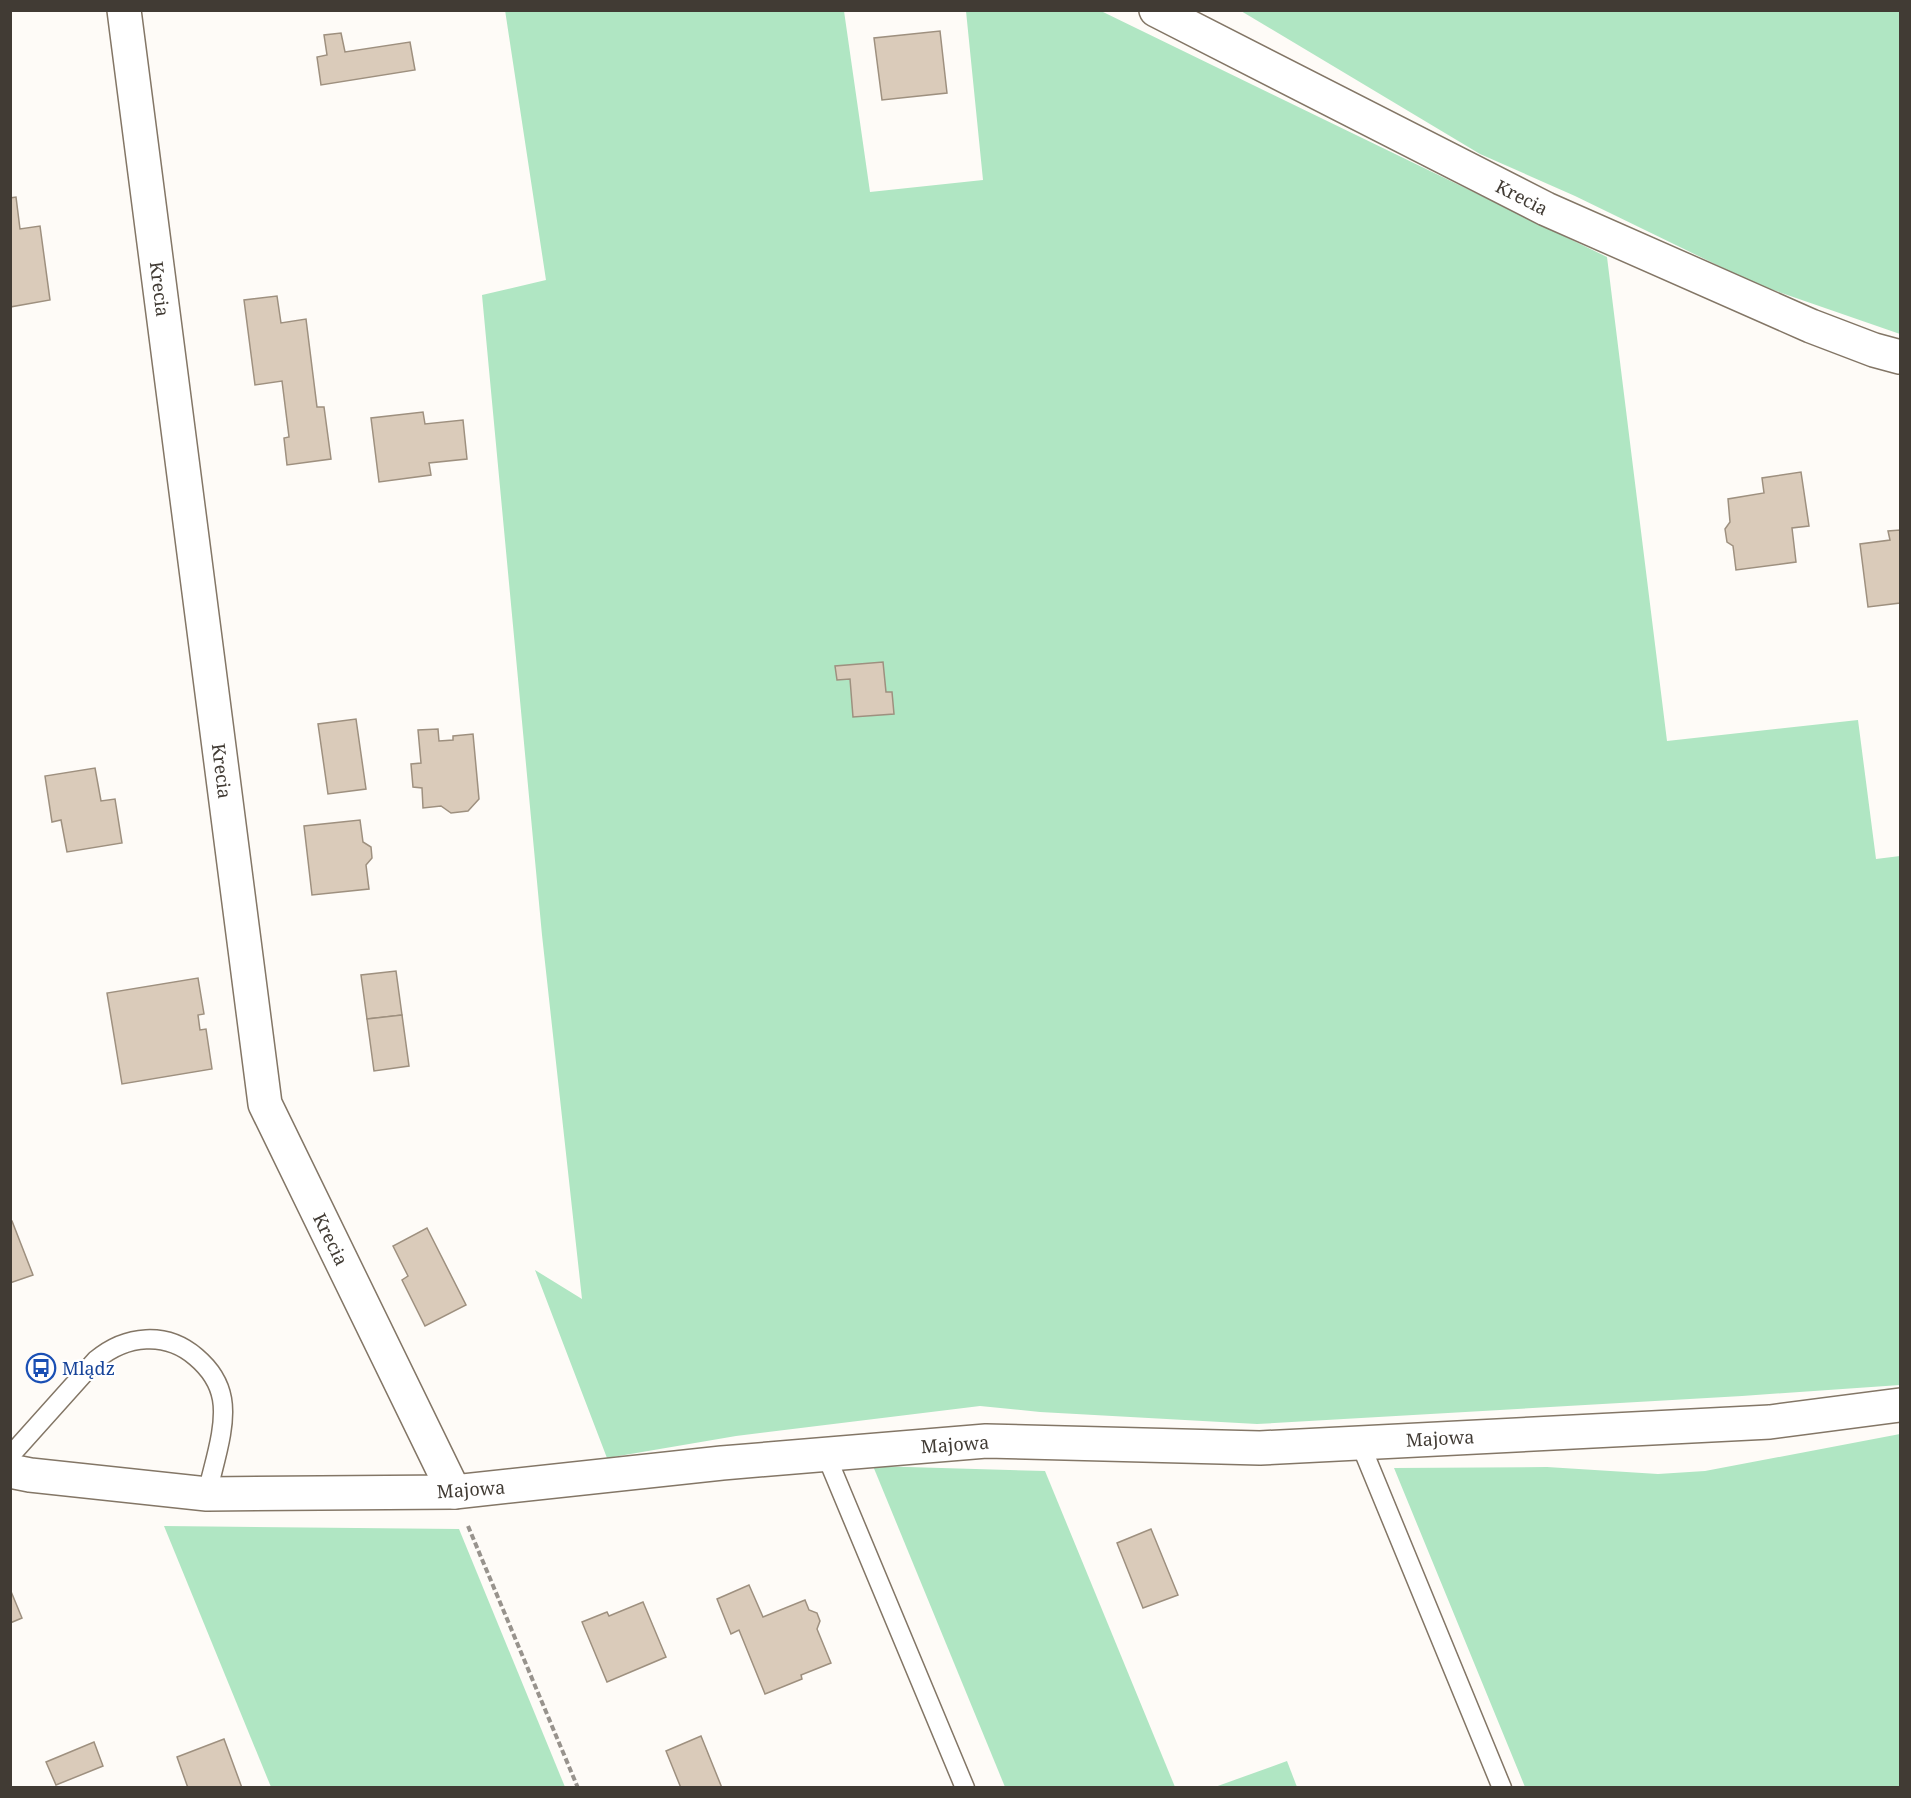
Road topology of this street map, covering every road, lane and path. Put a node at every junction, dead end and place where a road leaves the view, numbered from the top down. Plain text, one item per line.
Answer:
1 (124, 10) edge
2 (1156, 10) edge
3 (1900, 357) edge
4 (1900, 1405) edge
5 (1360, 1443) junction
6 (826, 1455) junction
7 (10, 1456) edge
8 (10, 1471) edge
9 (454, 1492) junction
10 (207, 1494) junction
11 (578, 1788) edge
12 (965, 1788) edge
13 (1502, 1788) edge

1 - 9 street, Krecia
2 - 3 street, Krecia
4 - 5 street, Majowa
5 - 6 street, Majowa
5 - 13 lane
6 - 9 street, Majowa
6 - 12 lane
7 - 10 lane
8 - 10 street, Majowa
9 - 10 street, Majowa
9 - 11 path

